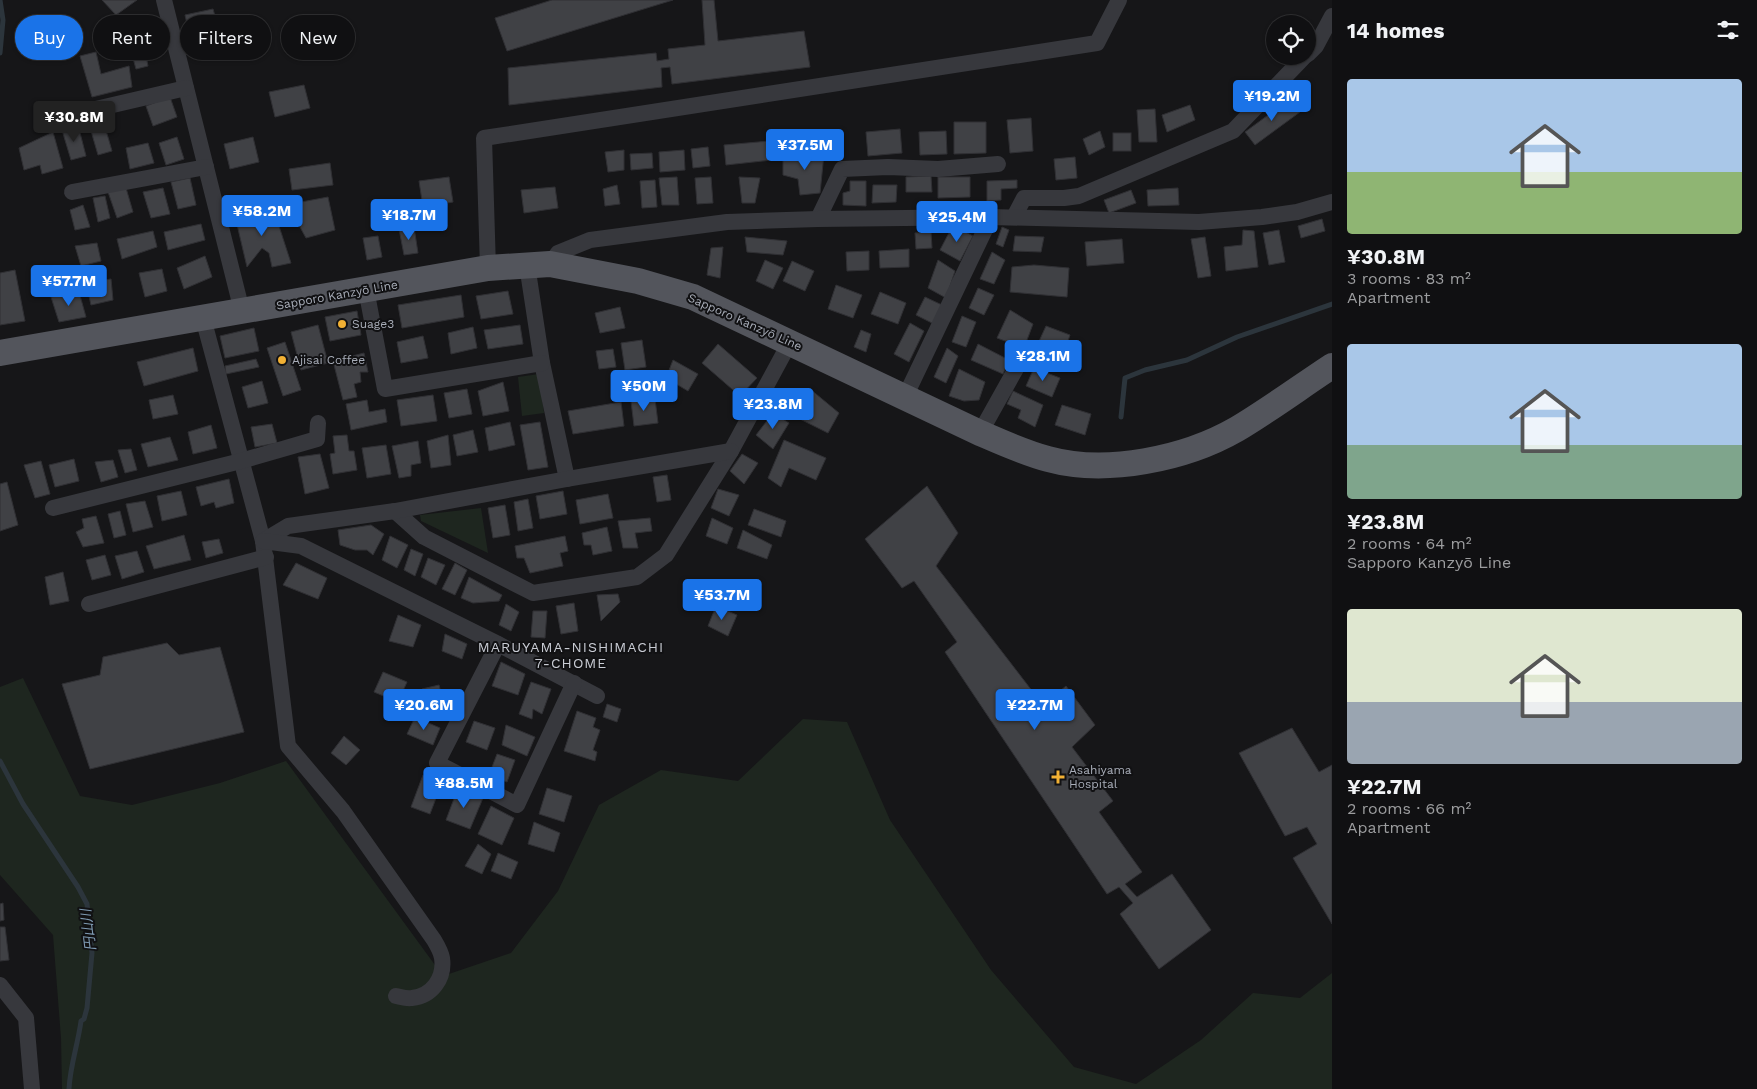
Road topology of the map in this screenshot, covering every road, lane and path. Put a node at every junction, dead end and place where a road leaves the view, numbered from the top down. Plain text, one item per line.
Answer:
1 (164, 0) edge
2 (1119, 0) edge
3 (1332, 16) edge
4 (1316, 46) edge
5 (1296, 65) edge
6 (186, 88) junction
7 (87, 111) dead end
8 (998, 164) dead end
9 (206, 167) junction
10 (72, 192) dead end
11 (1332, 202) edge
12 (991, 216) junction
13 (1014, 217) junction
14 (818, 219) junction
15 (539, 265) junction
16 (488, 268) junction
17 (366, 289) junction
18 (242, 311) junction
19 (203, 318) junction
20 (790, 342) junction
21 (0, 353) edge
22 (542, 362) junction
23 (1018, 365) dead end
24 (1332, 366) edge
25 (905, 397) junction
26 (318, 423) dead end
27 (980, 433) junction
28 (731, 451) junction
29 (241, 461) junction
30 (566, 479) junction
31 (53, 508) dead end
32 (395, 511) junction
33 (263, 541) junction
34 (266, 557) junction
35 (89, 604) dead end
36 (498, 644) junction
37 (574, 683) junction
38 (597, 696) dead end
39 (0, 985) edge
40 (396, 996) dead end
41 (32, 1089) edge

1 - 6 street
2 - 16 street
3 - 4 street
5 - 13 street
6 - 7 street
6 - 9 street
8 - 14 street
9 - 10 street
9 - 18 street
11 - 13 street
12 - 13 street
12 - 14 street
12 - 25 street
14 - 15 street
15 - 16 main road, Sapporo Kanzyō Line
15 - 20 main road, Sapporo Kanzyō Line
15 - 22 street
16 - 17 main road, Sapporo Kanzyō Line
17 - 18 main road, Sapporo Kanzyō Line
17 - 22 street
18 - 19 main road, Sapporo Kanzyō Line
19 - 21 main road, Sapporo Kanzyō Line
19 - 29 street
20 - 25 main road, Sapporo Kanzyō Line
20 - 28 street
22 - 30 street
23 - 27 street
24 - 27 main road, Sapporo Kanzyō Line
25 - 27 main road, Sapporo Kanzyō Line
26 - 29 street
28 - 30 street
28 - 32 street
29 - 31 street
29 - 33 street
30 - 32 street
32 - 33 street
33 - 34 street
33 - 36 street
34 - 35 street
34 - 40 street
36 - 37 street
36 - 37 street
37 - 38 street
39 - 41 street

